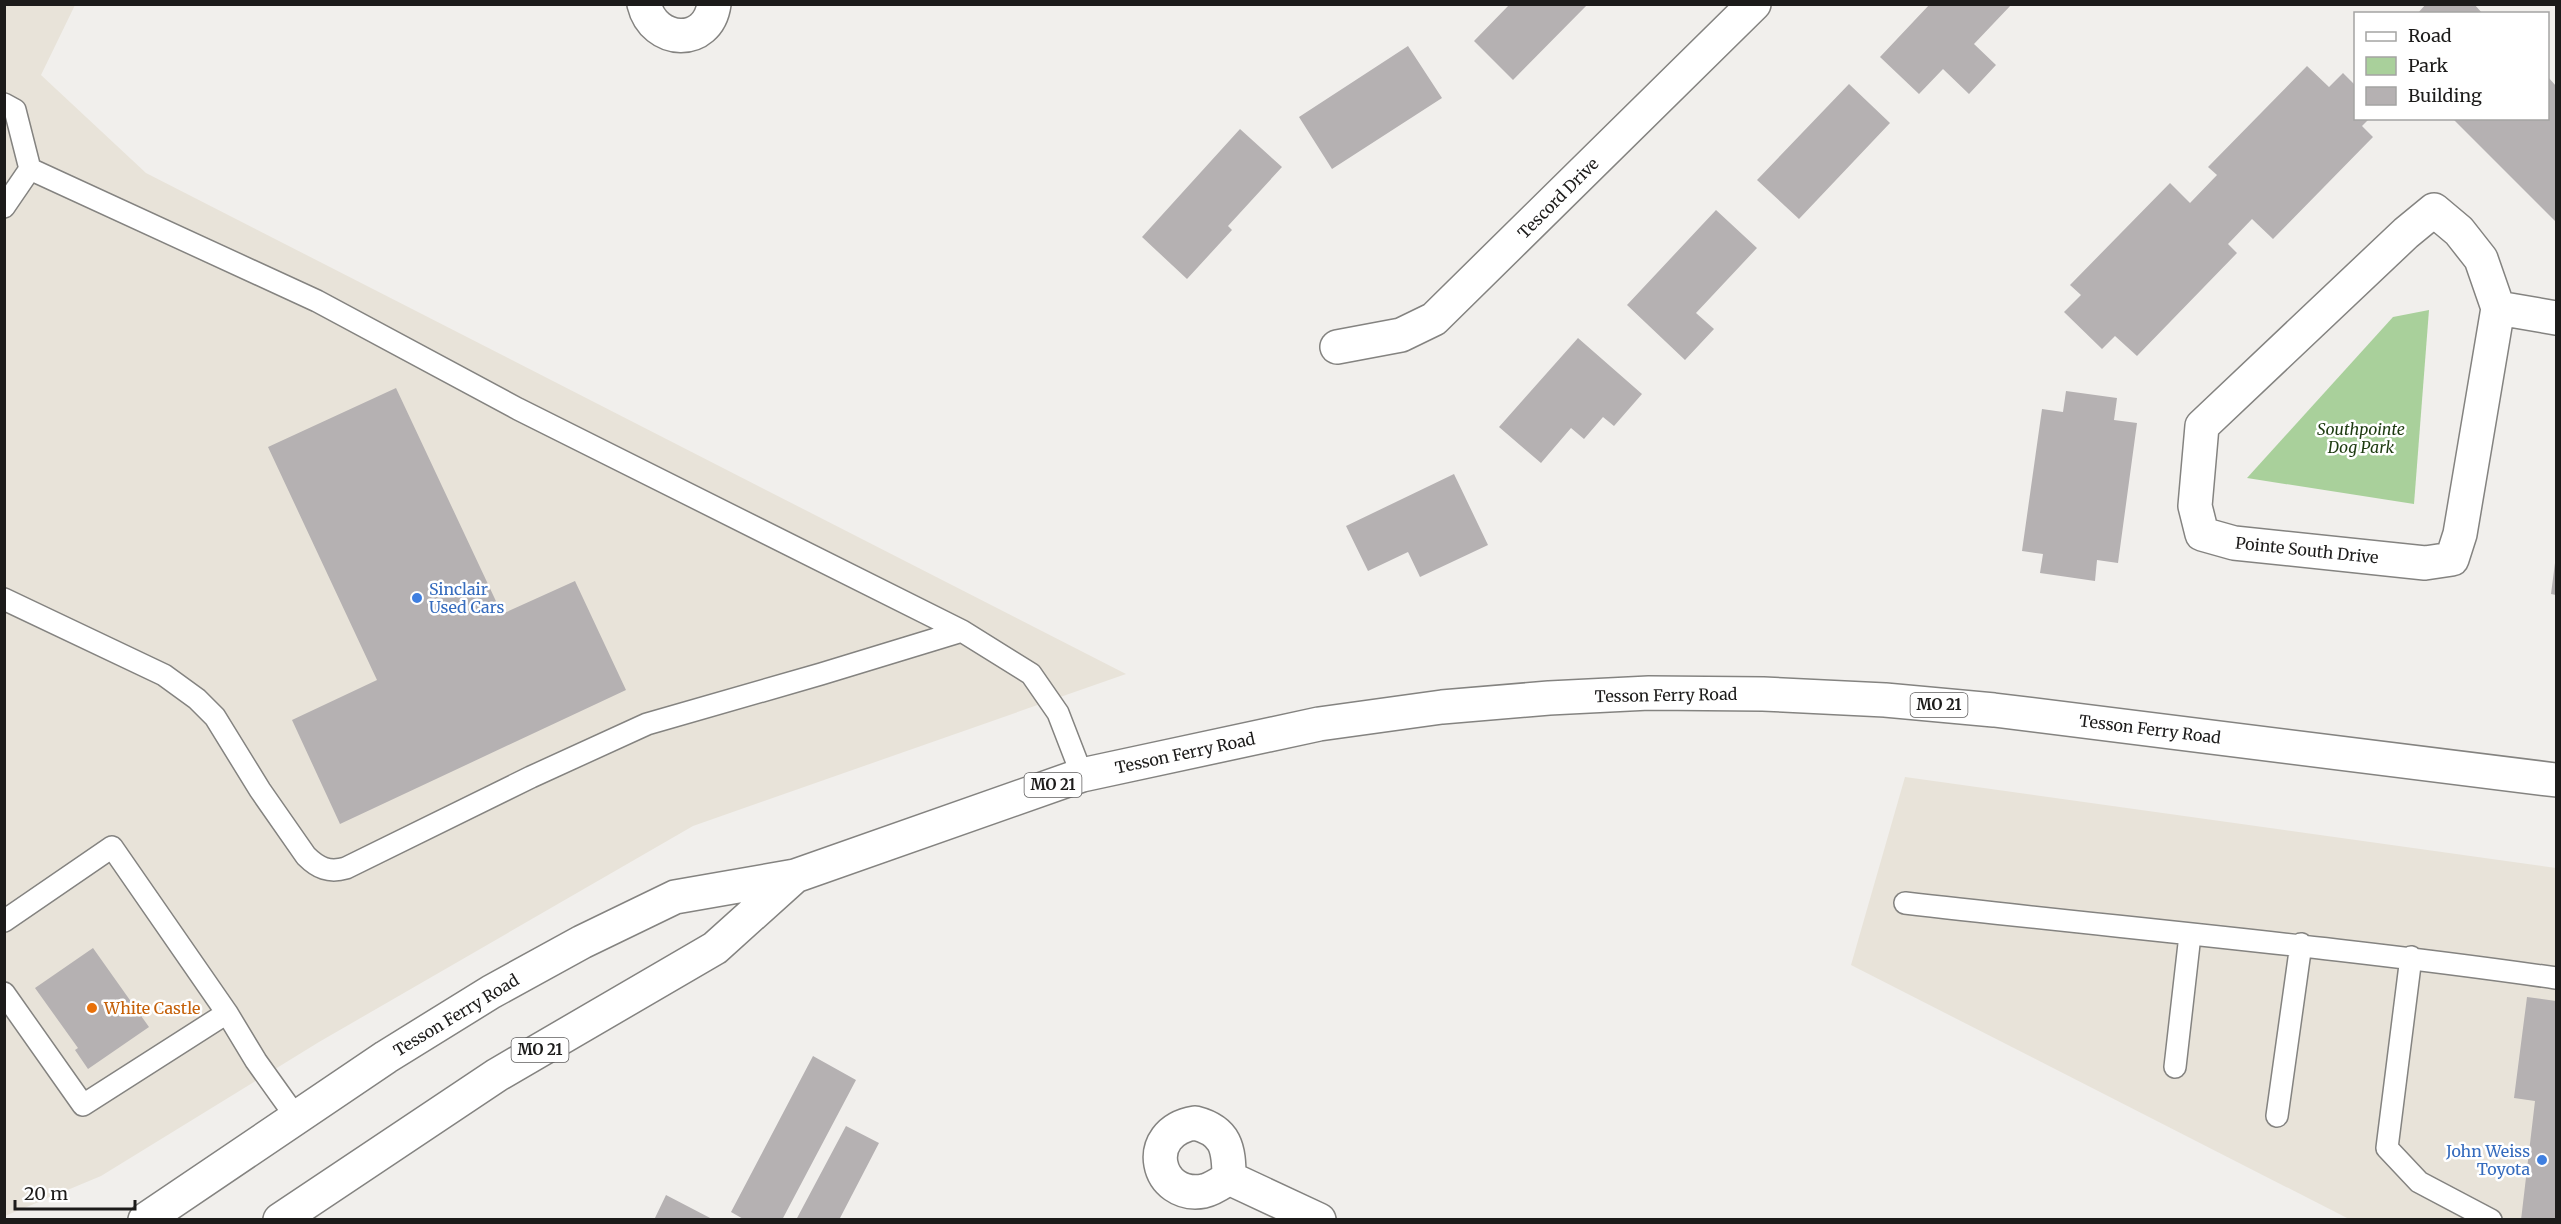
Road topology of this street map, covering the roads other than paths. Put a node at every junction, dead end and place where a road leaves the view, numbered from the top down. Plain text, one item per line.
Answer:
1 (644, 4) edge
2 (714, 4) edge
3 (1754, 4) edge
4 (4, 104) edge
5 (30, 169) junction
6 (4, 207) edge
7 (2498, 308) junction
8 (2556, 318) edge
9 (1337, 347) dead end
10 (4, 598) edge
11 (962, 631) junction
12 (1082, 775) junction
13 (2556, 780) edge
14 (795, 876) junction
15 (1905, 903) dead end
16 (4, 921) edge
17 (2190, 935) junction
18 (2301, 944) junction
19 (2411, 957) junction
20 (2556, 978) edge
21 (4, 993) edge
22 (227, 1012) junction
23 (2175, 1067) dead end
24 (2277, 1116) dead end
25 (296, 1117) junction
26 (1229, 1178) dead end
27 (145, 1220) edge
28 (280, 1220) edge
29 (1319, 1220) edge
30 (2491, 1220) edge

1 - 2 main road
3 - 9 main road, Tescord Drive
4 - 5 lane
5 - 6 lane
5 - 11 lane
7 - 7 main road, Pointe South Drive
7 - 8 main road
10 - 11 lane
11 - 12 lane
12 - 13 main road, Tesson Ferry Road / MO 21
12 - 14 main road, Tesson Ferry Road / MO 21
14 - 25 main road, Tesson Ferry Road / MO 21
14 - 28 main road, Tesson Ferry Road / MO 21
15 - 17 lane
16 - 22 lane
17 - 18 lane
17 - 23 lane
18 - 19 lane
18 - 24 lane
19 - 20 lane
19 - 30 lane
21 - 22 lane
22 - 25 lane
25 - 27 main road, Tesson Ferry Road / MO 21
26 - 29 main road

